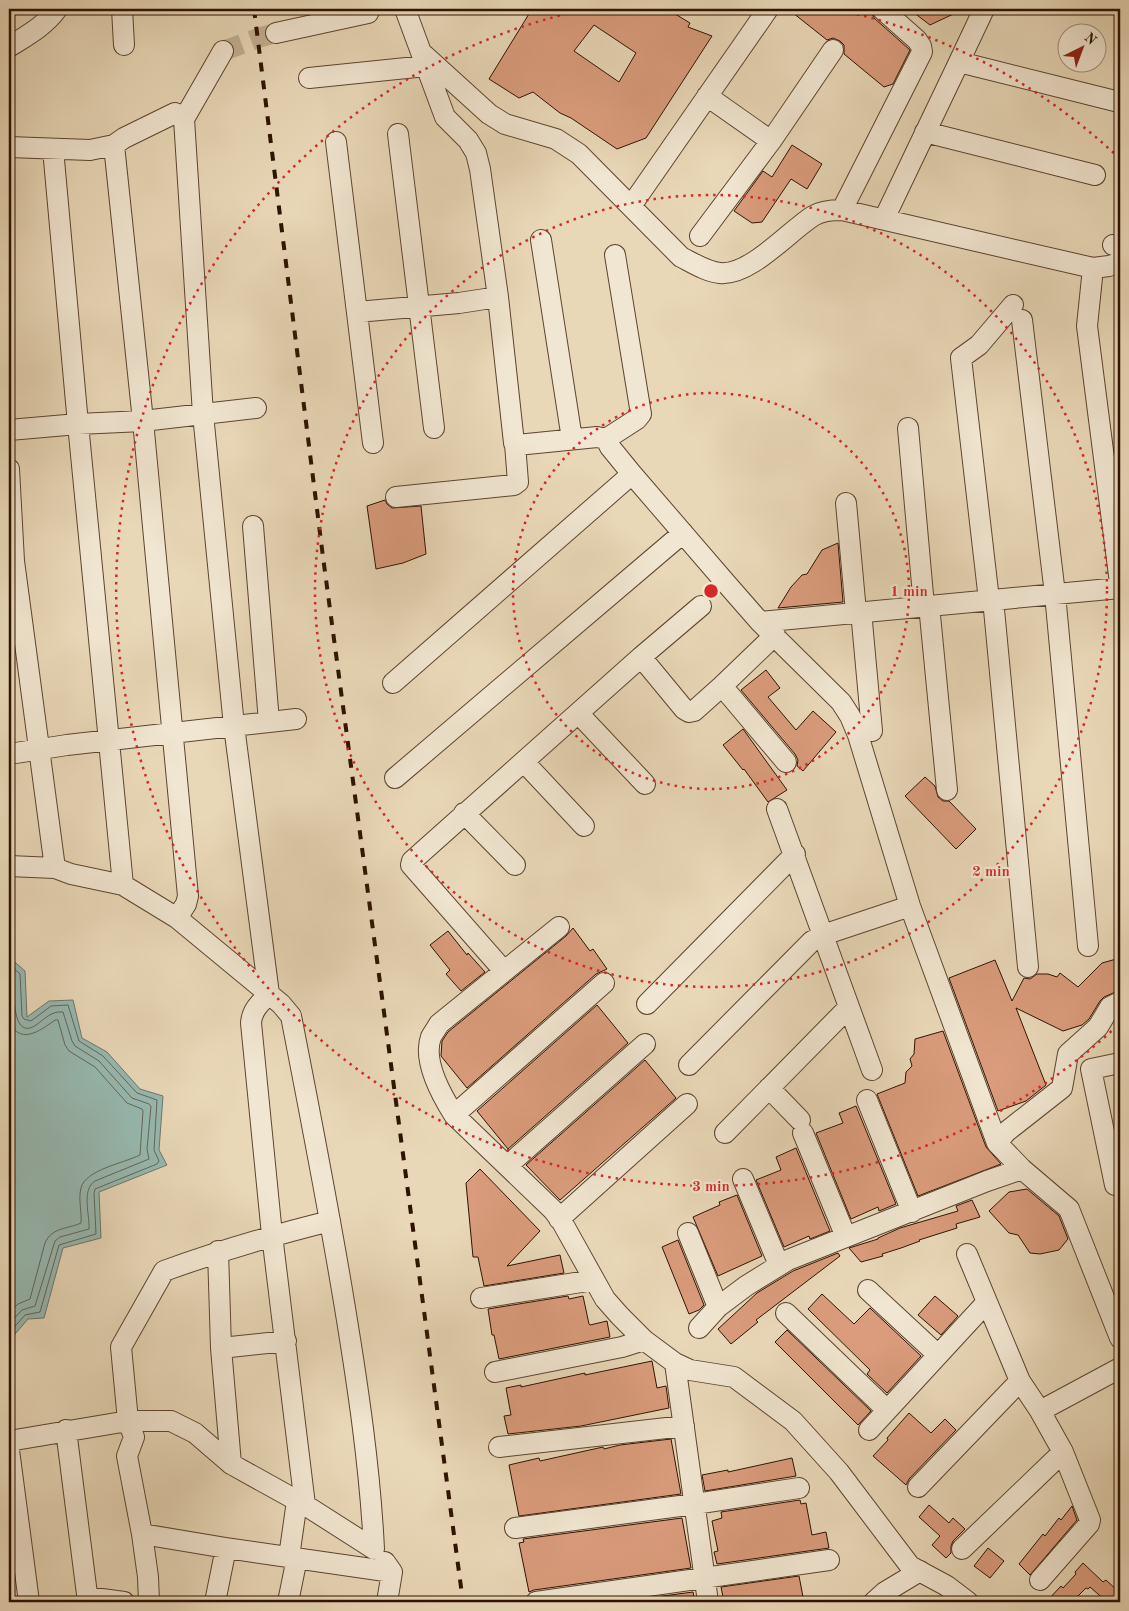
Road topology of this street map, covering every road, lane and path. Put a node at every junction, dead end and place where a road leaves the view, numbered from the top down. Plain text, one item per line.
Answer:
1 (57, 9) edge
2 (122, 9) edge
3 (370, 9) edge
4 (405, 9) edge
5 (768, 9) edge
6 (882, 9) edge
7 (984, 9) edge
8 (276, 33) tunnel mouth
9 (124, 45) dead end
10 (9, 47) edge
11 (833, 50) dead end
12 (223, 51) tunnel mouth
13 (424, 60) junction
14 (959, 62) junction
15 (309, 78) dead end
16 (708, 96) junction
17 (1115, 101) dead end
18 (184, 119) junction
19 (925, 132) junction
20 (398, 134) dead end
21 (771, 141) junction
22 (336, 142) dead end
23 (114, 145) junction
24 (9, 148) edge
25 (53, 149) junction
26 (1095, 176) dead end
27 (631, 206) junction
28 (842, 210) junction
29 (884, 219) junction
30 (700, 236) dead end
31 (541, 240) dead end
32 (1118, 252) edge
33 (615, 255) dead end
34 (1093, 268) junction
35 (498, 297) junction
36 (419, 306) junction
37 (357, 312) junction
38 (256, 408) dead end
39 (203, 414) junction
40 (143, 421) junction
41 (78, 424) junction
42 (434, 428) dead end
43 (908, 428) dead end
44 (9, 430) edge
45 (572, 439) junction
46 (606, 439) junction
47 (374, 443) dead end
48 (515, 444) junction
49 (9, 469) edge
50 (632, 474) junction
51 (396, 497) dead end
52 (846, 503) dead end
53 (252, 526) dead end
54 (682, 533) junction
55 (1120, 582) edge
56 (1120, 588) edge
57 (1055, 594) junction
58 (991, 600) junction
59 (927, 605) junction
60 (701, 606) dead end
61 (859, 612) junction
62 (768, 628) junction
63 (641, 657) junction
64 (393, 683) dead end
65 (722, 686) junction
66 (578, 713) junction
67 (296, 719) dead end
68 (270, 722) junction
69 (234, 726) junction
70 (872, 731) dead end
71 (174, 733) junction
72 (109, 740) junction
73 (40, 749) junction
74 (9, 754) edge
75 (524, 762) junction
76 (786, 762) dead end
77 (395, 778) dead end
78 (645, 784) dead end
79 (947, 790) dead end
80 (777, 809) dead end
81 (464, 813) junction
82 (584, 826) dead end
83 (795, 854) junction
84 (9, 866) edge
85 (515, 866) dead end
86 (55, 868) junction
87 (123, 885) junction
88 (910, 906) junction
89 (177, 918) junction
90 (559, 927) dead end
91 (824, 936) junction
92 (1088, 946) dead end
93 (1028, 967) dead end
94 (504, 971) junction
95 (604, 983) dead end
96 (269, 994) junction
97 (1120, 1002) edge
98 (647, 1004) dead end
99 (850, 1007) junction
100 (645, 1044) dead end
101 (1120, 1063) edge
102 (689, 1065) dead end
103 (872, 1070) dead end
104 (770, 1088) junction
105 (867, 1100) dead end
106 (687, 1104) dead end
107 (454, 1115) junction
108 (725, 1133) dead end
109 (997, 1143) junction
110 (507, 1166) junction
111 (1022, 1169) junction
112 (743, 1179) dead end
113 (1115, 1184) dead end
114 (912, 1212) junction
115 (559, 1219) junction
116 (330, 1221) junction
117 (688, 1233) dead end
118 (272, 1235) junction
119 (846, 1238) junction
120 (218, 1251) junction
121 (967, 1254) dead end
122 (779, 1265) junction
123 (594, 1280) junction
124 (868, 1290) dead end
125 (480, 1298) dead end
126 (987, 1302) junction
127 (718, 1307) junction
128 (786, 1313) dead end
129 (699, 1328) dead end
130 (1120, 1338) edge
131 (644, 1340) junction
132 (286, 1341) junction
133 (221, 1348) junction
134 (938, 1355) junction
135 (675, 1362) junction
136 (1120, 1368) edge
137 (495, 1372) dead end
138 (1020, 1381) junction
139 (887, 1410) junction
140 (1040, 1411) junction
141 (128, 1421) junction
142 (684, 1426) junction
143 (66, 1430) junction
144 (869, 1430) dead end
145 (9, 1441) edge
146 (499, 1447) dead end
147 (9, 1450) edge
148 (1063, 1452) junction
149 (231, 1464) junction
150 (918, 1487) dead end
151 (799, 1488) dead end
152 (301, 1503) junction
153 (695, 1504) junction
154 (515, 1528) dead end
155 (142, 1534) junction
156 (226, 1548) junction
157 (374, 1549) junction
158 (962, 1549) dead end
159 (293, 1558) junction
160 (829, 1560) dead end
161 (392, 1572) junction
162 (920, 1572) junction
163 (704, 1578) junction
164 (1040, 1580) dead end
165 (886, 1599) edge
166 (88, 1600) edge
167 (29, 1602) edge
168 (124, 1602) edge
169 (149, 1602) edge
170 (215, 1602) edge
171 (288, 1602) edge
172 (387, 1602) edge
173 (536, 1602) edge
174 (708, 1602) edge
175 (968, 1602) edge

1 - 10 street
2 - 9 street
3 - 8 street
4 - 13 street
5 - 16 street
6 - 28 street
7 - 14 street
11 - 21 street
12 - 18 street
13 - 15 street
13 - 27 street
13 - 35 street
14 - 17 street
14 - 19 street
16 - 21 street
16 - 27 street
18 - 23 street
18 - 39 street
19 - 26 street
19 - 29 street
20 - 36 street
21 - 30 street
22 - 37 street
23 - 25 street
23 - 40 street
24 - 25 street
25 - 41 street
27 - 28 street
28 - 29 street
29 - 34 street
31 - 45 street
32 - 34 street
33 - 46 street
34 - 55 street
35 - 36 street
35 - 48 street
36 - 37 street
36 - 42 street
37 - 47 street
38 - 39 street
39 - 40 street
39 - 69 street
40 - 41 street
40 - 71 street
41 - 44 street
41 - 72 street
43 - 59 street
45 - 46 street
45 - 48 street
46 - 50 street
48 - 51 street
49 - 73 street
50 - 54 street
50 - 64 street
52 - 61 street
53 - 68 street
54 - 62 street
54 - 77 street
56 - 57 street
57 - 58 street
57 - 58 street
57 - 92 street
58 - 59 street
58 - 93 street
59 - 61 street
59 - 79 street
60 - 63 street
61 - 62 street
61 - 70 street
62 - 65 street
62 - 88 street
63 - 65 street
63 - 66 street
65 - 76 street
66 - 75 street
66 - 78 street
67 - 68 street
68 - 69 street
69 - 71 street
69 - 96 street
71 - 72 street
71 - 89 street
72 - 73 street
72 - 87 street
73 - 74 street
73 - 86 street
75 - 81 street
75 - 82 street
80 - 83 street
81 - 85 street
81 - 94 street
83 - 91 street
83 - 98 street
84 - 86 street
86 - 87 street
87 - 89 street
88 - 91 street
88 - 109 street
89 - 96 street
90 - 94 street
91 - 99 street
91 - 102 street
94 - 107 street
95 - 107 street
96 - 116 street
96 - 118 street
97 - 109 street
99 - 103 street
99 - 104 street
100 - 110 street
101 - 113 street
104 - 108 street
104 - 119 street
105 - 114 street
106 - 115 street
107 - 110 street
109 - 111 street
110 - 115 street
111 - 114 street
111 - 130 street
112 - 122 street
114 - 119 street
115 - 123 street
116 - 118 street
116 - 157 street
117 - 127 street
118 - 120 street
118 - 132 street
119 - 122 street
120 - 133 street
120 - 141 street
121 - 126 street
122 - 127 street
123 - 125 street
123 - 131 street
124 - 134 street
126 - 134 street
126 - 138 street
127 - 129 street
128 - 139 street
131 - 135 street
131 - 137 street
132 - 133 street
132 - 152 street
133 - 149 street
134 - 139 street
135 - 142 street
135 - 162 street
136 - 140 street
138 - 140 street
138 - 150 street
139 - 144 street
140 - 148 street
141 - 143 street
141 - 149 street
141 - 155 street
142 - 146 street
142 - 153 street
143 - 145 street
143 - 166 street
147 - 167 street
148 - 158 street
148 - 164 street
149 - 152 street
151 - 153 street
152 - 157 street
152 - 159 street
153 - 154 street
153 - 163 street
155 - 156 street
155 - 169 street
156 - 159 street
156 - 170 street
157 - 161 street
159 - 161 street
159 - 171 street
160 - 163 street
161 - 172 street
162 - 165 street
162 - 175 street
163 - 173 street
163 - 174 street
166 - 168 street

